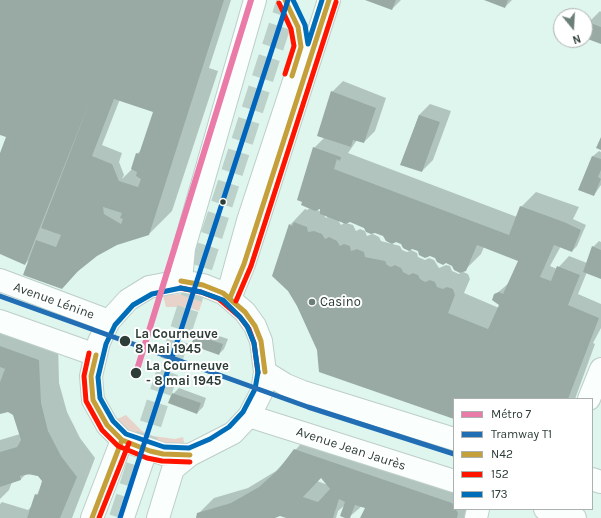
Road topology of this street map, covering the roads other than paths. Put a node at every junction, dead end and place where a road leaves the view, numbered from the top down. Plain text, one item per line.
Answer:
1 (255, 0) edge
2 (285, 0) edge
3 (329, 0) edge
4 (0, 280) edge
5 (181, 282) junction
6 (227, 295) junction
7 (108, 320) junction
8 (0, 321) edge
9 (96, 356) junction
10 (601, 369) edge
11 (265, 372) junction
12 (589, 398) edge
13 (249, 416) junction
14 (122, 440) junction
15 (453, 440) edge
16 (150, 451) junction
17 (190, 455) junction
18 (453, 481) edge
19 (548, 510) edge
20 (92, 518) edge
21 (127, 518) edge
22 (158, 518) edge
23 (575, 518) edge

1 - 5 main road
2 - 6 lane
3 - 6 main road
4 - 7 main road, Avenue Lénine
5 - 6 main road
5 - 7 main road
6 - 11 main road
7 - 9 main road
8 - 9 main road
9 - 14 main road
10 - 12 main road
11 - 13 main road
11 - 15 main road
13 - 17 main road
13 - 18 main road, Avenue Jean Jaurès
14 - 16 main road
14 - 20 main road
16 - 17 main road
16 - 21 lane
17 - 22 main road
19 - 23 main road

